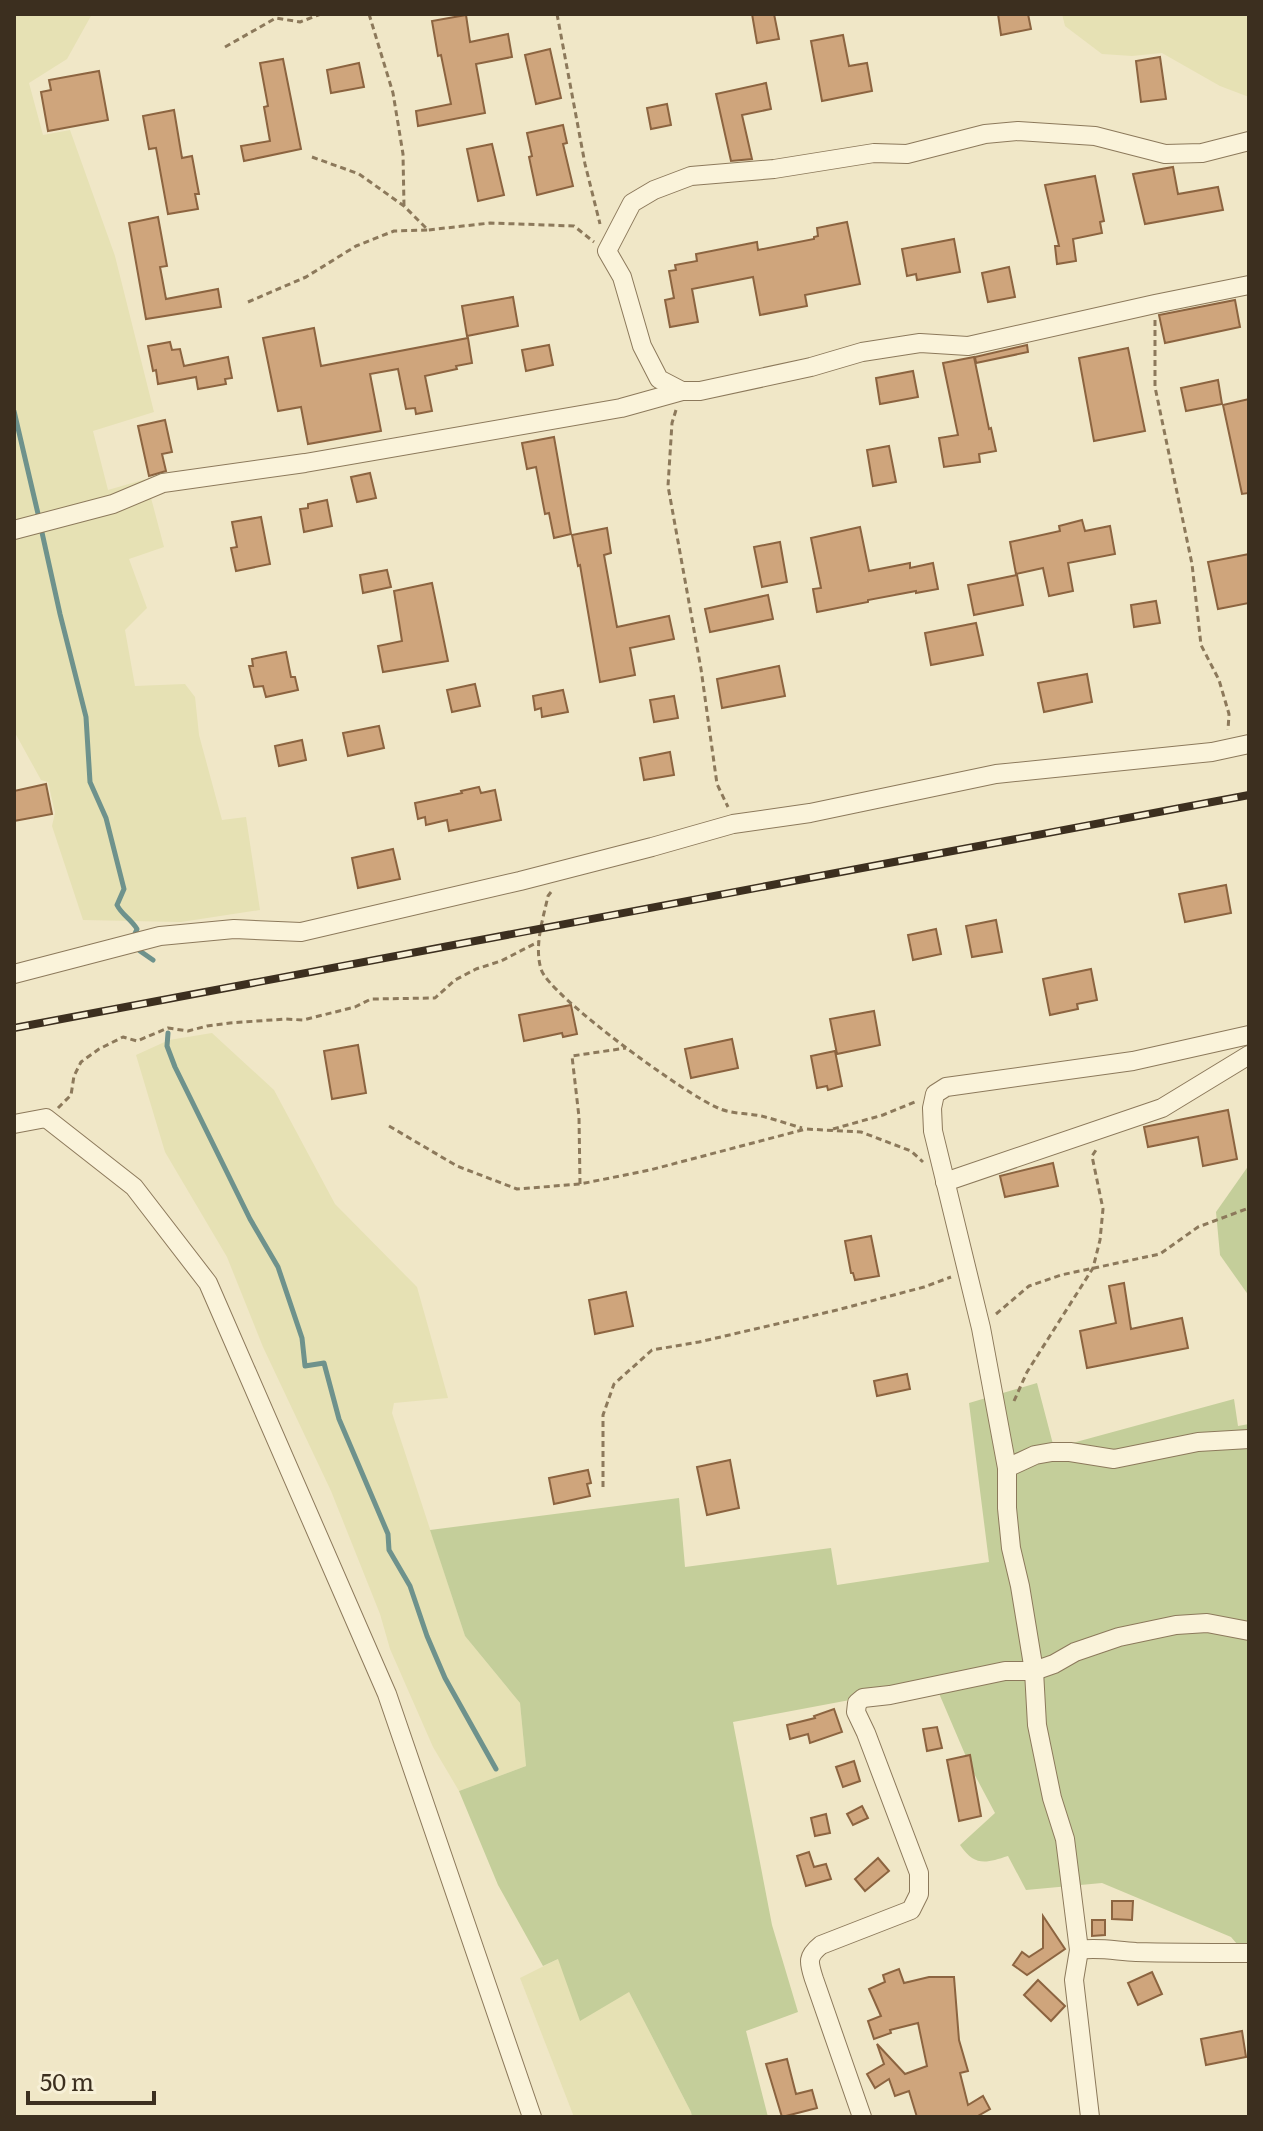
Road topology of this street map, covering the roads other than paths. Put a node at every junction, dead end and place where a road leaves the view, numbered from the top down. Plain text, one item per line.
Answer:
1 (1249, 141) edge
2 (1249, 285) edge
3 (682, 391) junction
4 (23, 528) edge
5 (1249, 744) edge
6 (14, 974) edge
7 (1249, 1035) edge
8 (1249, 1055) edge
9 (14, 1124) edge
10 (945, 1182) junction
11 (1249, 1439) edge
12 (1007, 1468) junction
13 (1249, 1631) edge
14 (1034, 1671) junction
15 (1079, 1950) junction
16 (1249, 1953) edge
17 (532, 2117) edge
18 (862, 2117) edge
19 (1090, 2117) edge

1 - 3 street
2 - 3 street
3 - 4 street
5 - 6 street
7 - 10 street
8 - 10 street
9 - 17 street
10 - 12 street
11 - 12 street
12 - 14 street
13 - 14 street
14 - 15 street
14 - 18 street
15 - 16 street
15 - 19 street

